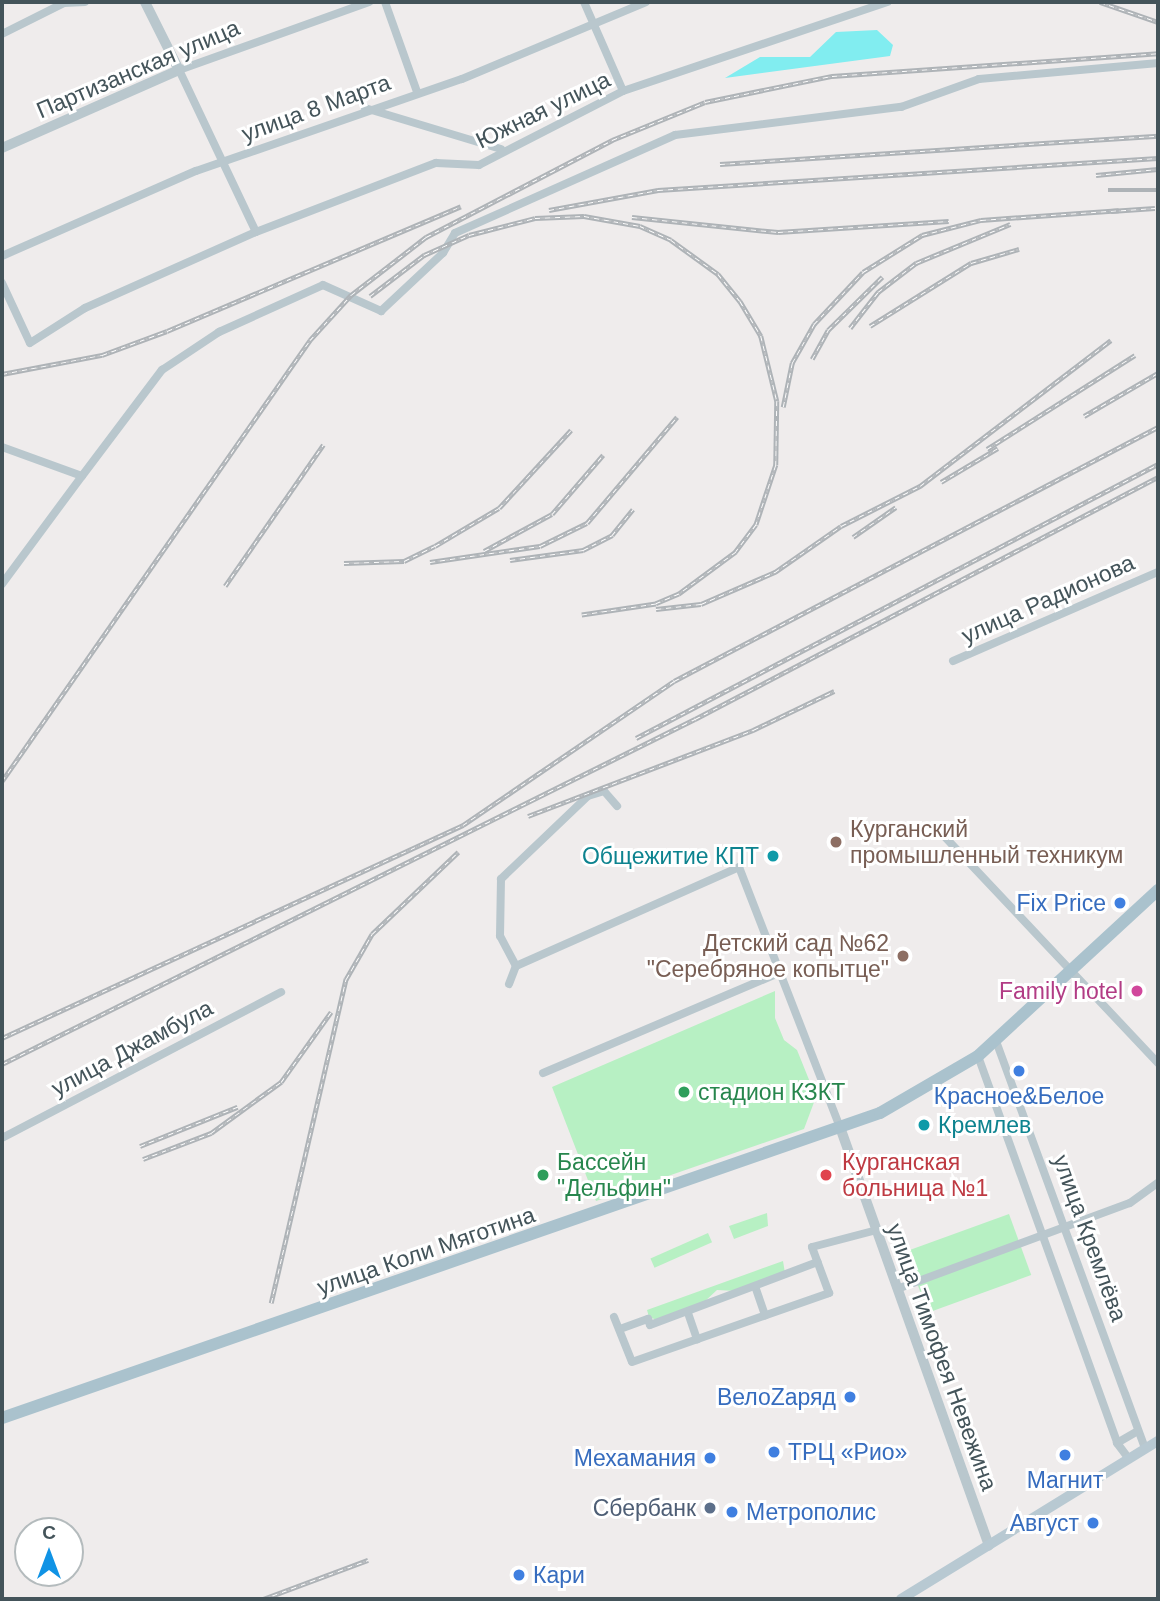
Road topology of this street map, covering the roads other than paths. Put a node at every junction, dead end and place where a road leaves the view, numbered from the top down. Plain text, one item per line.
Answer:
1 (85, 2) edge
2 (145, 2) edge
3 (369, 2) edge
4 (385, 2) edge
5 (584, 2) edge
6 (646, 2) edge
7 (887, 2) edge
8 (592, 23) junction
9 (2, 34) edge
10 (1158, 63) edge
11 (179, 70) junction
12 (417, 92) junction
13 (623, 92) junction
14 (365, 108) junction
15 (2, 148) edge
16 (501, 149) junction
17 (223, 164) junction
18 (256, 232) junction
19 (2, 256) edge
20 (2, 283) edge
21 (2, 447) edge
22 (82, 476) junction
23 (1158, 572) edge
24 (2, 584) edge
25 (953, 661) dead end
26 (617, 806) dead end
27 (944, 836) dead end
28 (1158, 890) edge
29 (516, 966) junction
30 (1071, 970) junction
31 (781, 972) junction
32 (509, 984) dead end
33 (281, 992) dead end
34 (996, 1041) junction
35 (978, 1056) junction
36 (1158, 1063) edge
37 (543, 1073) dead end
38 (841, 1130) junction
39 (2, 1138) edge
40 (1158, 1183) edge
41 (1067, 1227) junction
42 (877, 1230) junction
43 (1042, 1235) junction
44 (818, 1262) junction
45 (756, 1289) junction
46 (897, 1289) junction
47 (688, 1313) junction
48 (765, 1315) junction
49 (614, 1317) dead end
50 (620, 1329) junction
51 (697, 1339) junction
52 (2, 1418) edge
53 (1138, 1432) junction
54 (1158, 1441) edge
55 (1117, 1443) junction
56 (1144, 1449) junction
57 (1129, 1460) junction
58 (989, 1545) junction
59 (901, 1599) edge

1 - 9 street
2 - 11 street
3 - 11 street, Партизанская улица
4 - 12 street
5 - 8 street
6 - 8 street, улица 8 Марта
7 - 13 street, Южная улица
8 - 12 street, улица 8 Марта
8 - 13 street
10 - 22 street
11 - 15 street, Партизанская улица
11 - 17 street
12 - 14 street, улица 8 Марта
13 - 16 street, Южная улица
14 - 16 street
14 - 17 street, улица 8 Марта
16 - 18 street, Южная улица
17 - 18 street
17 - 19 street, улица 8 Марта
18 - 20 street, Южная улица
21 - 22 street
22 - 24 street
23 - 25 street, улица Радионова
26 - 29 street
27 - 30 street
28 - 30 main road, улица Коли Мяготина
29 - 31 street, улица Тимофея Невежина
29 - 32 street
30 - 34 main road, улица Коли Мяготина
30 - 36 street
31 - 37 street
31 - 38 street, улица Тимофея Невежина
33 - 39 street, улица Джамбула
34 - 35 main road, улица Коли Мяготина
34 - 41 street, улица Кремлёва
35 - 38 main road, улица Коли Мяготина
35 - 43 street, улица Кремлёва
38 - 42 street, улица Тимофея Невежина
38 - 52 main road, улица Коли Мяготина
40 - 41 street
41 - 43 street
41 - 53 street, улица Кремлёва
42 - 44 street
42 - 46 street, улица Тимофея Невежина
43 - 46 street
43 - 55 street, улица Кремлёва
44 - 45 street
44 - 48 street
45 - 47 street
45 - 48 street
46 - 58 street, улица Тимофея Невежина
47 - 50 street
47 - 51 street
48 - 51 street
49 - 50 street
50 - 51 street
53 - 55 street
53 - 56 street, улица Кремлёва
54 - 56 main road
55 - 57 street, улица Кремлёва
56 - 57 main road
57 - 58 main road
58 - 59 main road

